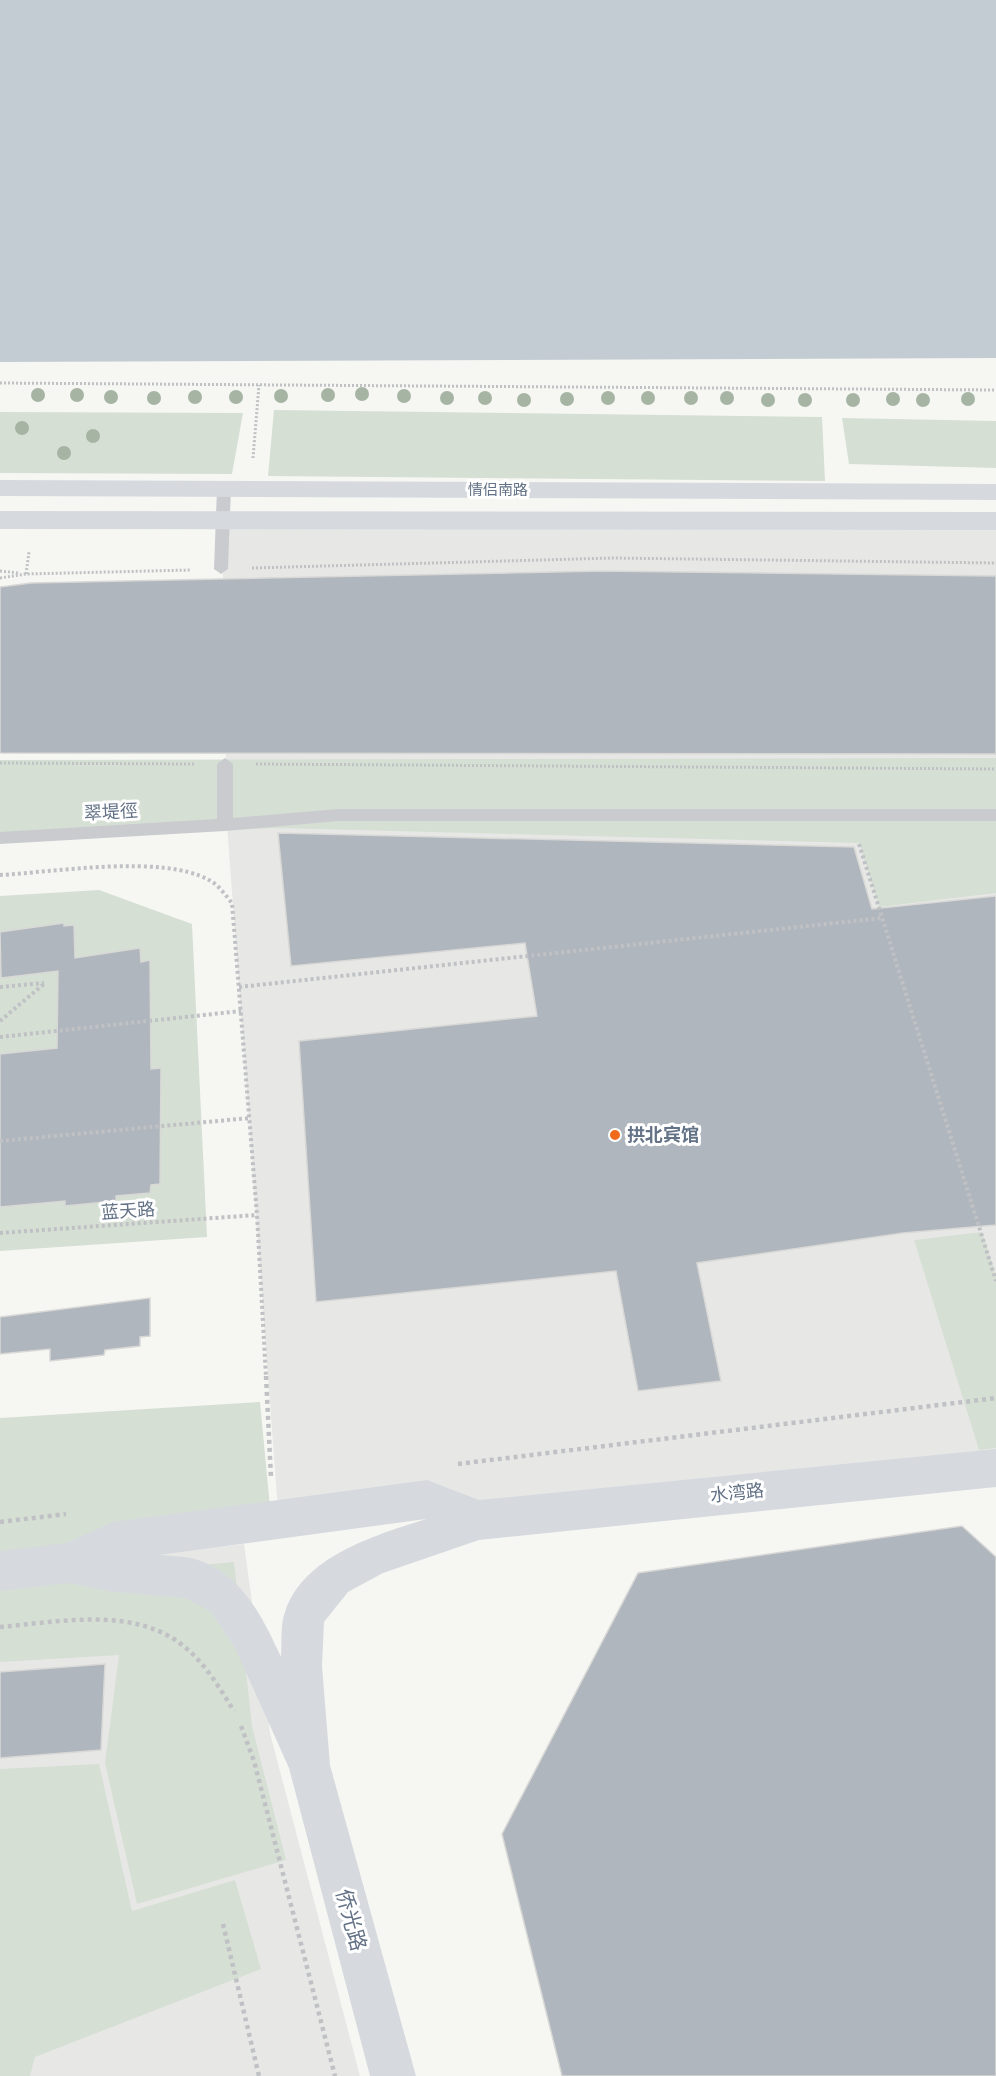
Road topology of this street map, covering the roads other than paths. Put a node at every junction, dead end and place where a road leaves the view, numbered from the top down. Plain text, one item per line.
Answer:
1 (0, 488) edge
2 (225, 489) junction
3 (996, 492) edge
4 (0, 520) edge
5 (222, 521) junction
6 (996, 521) edge
7 (221, 569) road end
8 (225, 764) road end
9 (996, 815) edge
10 (225, 825) junction
11 (0, 838) edge
12 (996, 1468) edge
13 (479, 1520) junction
14 (69, 1563) junction
15 (0, 1571) edge
16 (309, 1765) junction
17 (393, 2076) edge

1 - 2 main road, 情侣南路
2 - 3 main road, 情侣南路
2 - 5 lane
4 - 5 main road, 情侣南路
5 - 6 main road, 情侣南路
5 - 7 lane
8 - 10 lane
9 - 10 lane, 翠堤徑
10 - 11 lane, 翠堤徑
12 - 13 main road, 水湾路
13 - 14 main road
13 - 16 main road
14 - 15 main road
14 - 16 main road
16 - 17 main road, 侨光路

